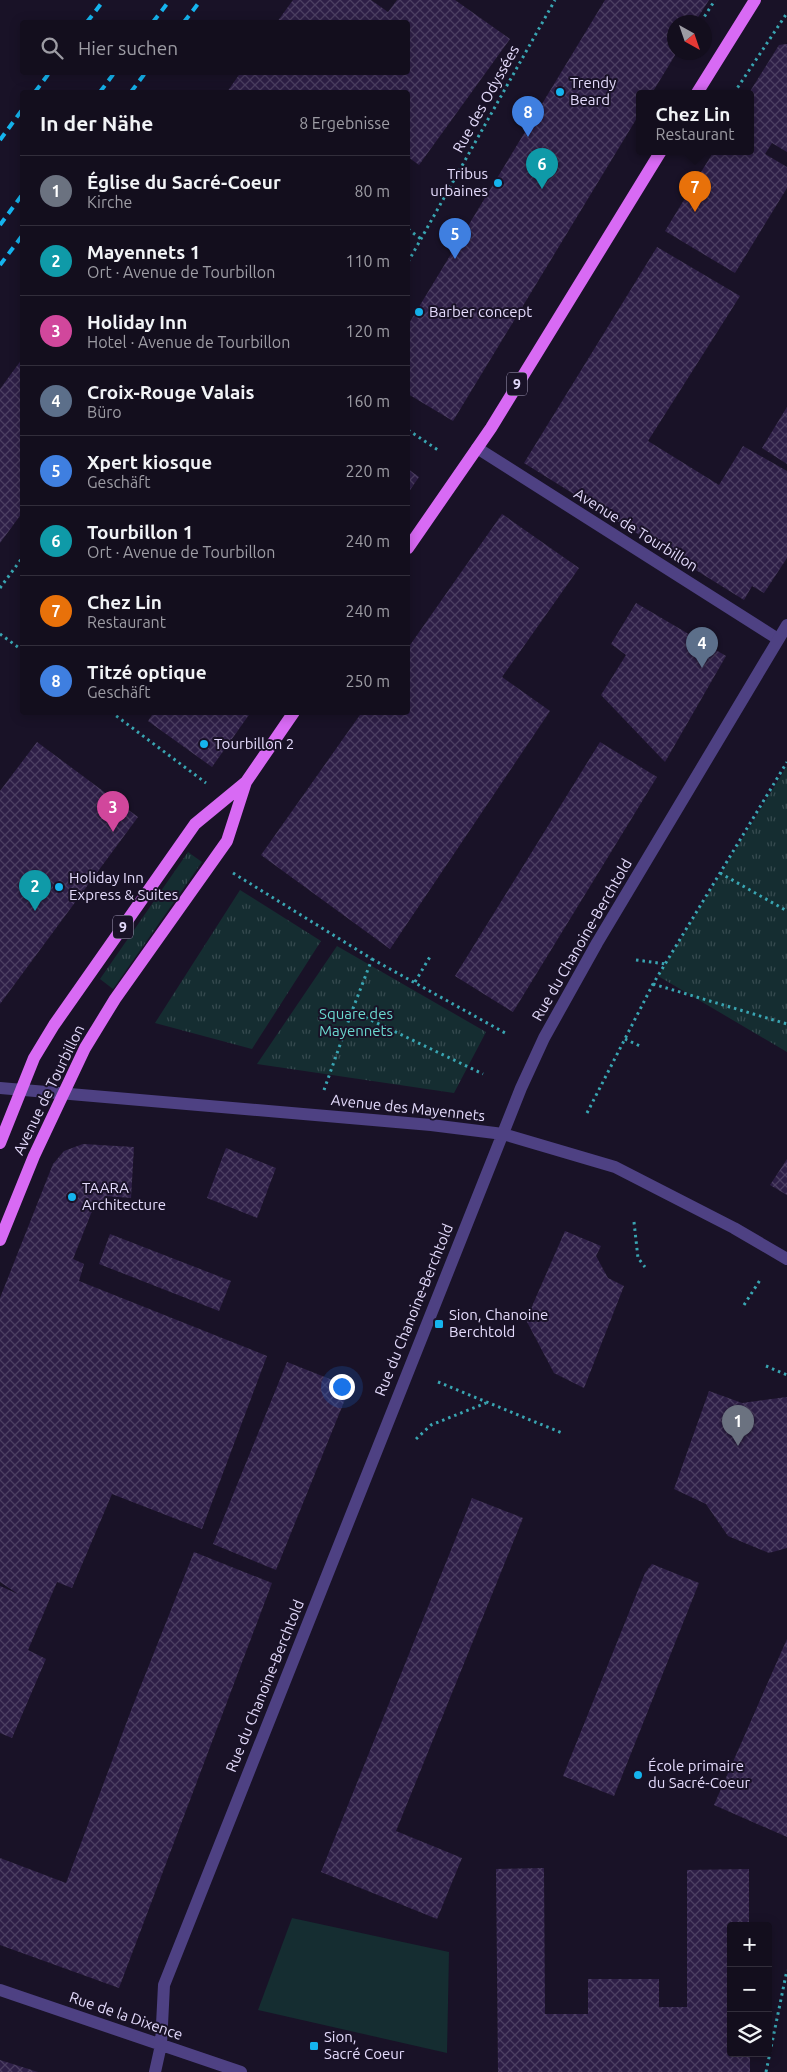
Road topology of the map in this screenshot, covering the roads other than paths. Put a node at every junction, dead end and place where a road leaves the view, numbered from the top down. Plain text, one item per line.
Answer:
1 (755, 0) edge
2 (699, 90) edge
3 (659, 155) edge
4 (477, 448) junction
5 (410, 545) edge
6 (787, 625) edge
7 (778, 639) junction
8 (292, 715) edge
9 (246, 782) junction
10 (0, 1088) edge
11 (22, 1088) junction
12 (63, 1093) junction
13 (502, 1134) junction
14 (0, 1142) edge
15 (0, 1240) edge
16 (787, 1259) edge
17 (0, 1990) edge
18 (160, 2045) junction
19 (154, 2072) edge
20 (240, 2072) edge

1 - 2 main road
3 - 4 main road, 9
4 - 5 main road, 9
4 - 7 street, Avenue de Tourbillon
6 - 7 street, Rue du Chanoine-Berchtold
7 - 13 street, Rue du Chanoine-Berchtold
8 - 9 main road, Avenue de Tourbillon / 9
9 - 11 main road, Avenue de Tourbillon / 9
9 - 12 main road, Avenue de Tourbillon / 9
10 - 11 street, Avenue des Mayennets
11 - 12 street, Avenue des Mayennets
11 - 14 main road, Avenue de Tourbillon / 9
12 - 13 street, Avenue des Mayennets
12 - 15 main road, Avenue de Tourbillon / 9
13 - 16 street, Avenue des Mayennets
13 - 18 street, Rue du Chanoine-Berchtold
17 - 18 street, Rue de la Dixence
18 - 19 street, Rue du Chanoine-Berchtold
18 - 20 street, Rue de la Dixence

